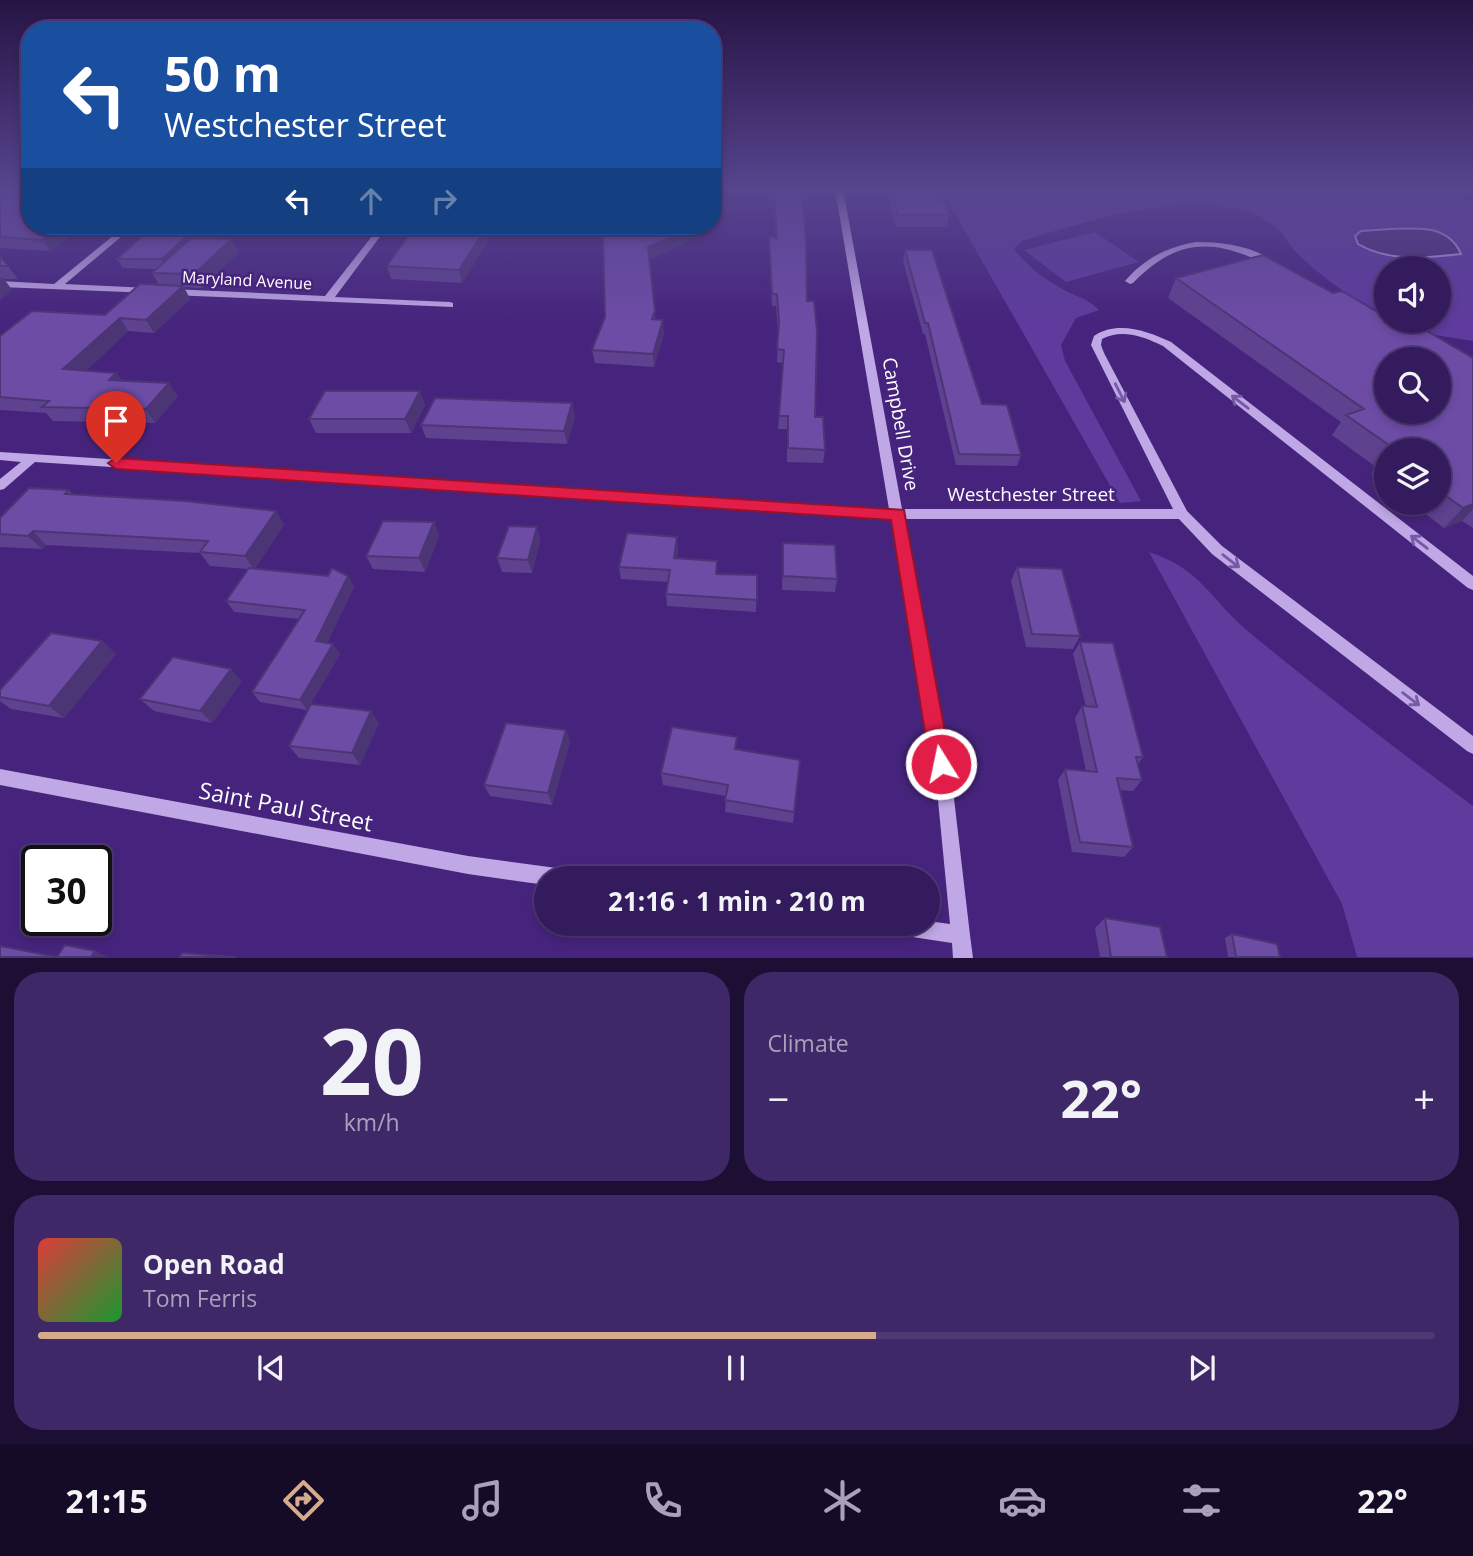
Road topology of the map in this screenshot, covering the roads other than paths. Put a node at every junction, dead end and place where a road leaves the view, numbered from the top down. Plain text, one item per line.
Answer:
1 (847, 234) edge
2 (119, 235) edge
3 (377, 235) edge
4 (1285, 271) edge
5 (1130, 281) dead end
6 (0, 284) edge
7 (57, 286) junction
8 (328, 299) junction
9 (450, 305) dead end
10 (0, 456) edge
11 (33, 458) junction
12 (0, 486) edge
13 (898, 514) junction
14 (1182, 514) junction
15 (1473, 584) edge
16 (1473, 746) edge
17 (0, 777) edge
18 (534, 874) edge
19 (940, 932) edge
20 (961, 935) junction
21 (962, 957) edge

1 - 13 street, Campbell Drive
2 - 7 street
3 - 8 street
4 - 5 street
6 - 7 street, Maryland Avenue
7 - 8 street, Maryland Avenue
8 - 9 street, Maryland Avenue
10 - 11 street, Westchester Street
11 - 12 street
11 - 13 street, Westchester Street
13 - 14 street, Westchester Street
13 - 20 street, Campbell Drive
15 -> 14 street
14 -> 16 street
17 - 18 street, Saint Paul Street
19 - 20 street
20 - 21 street, Campbell Drive

